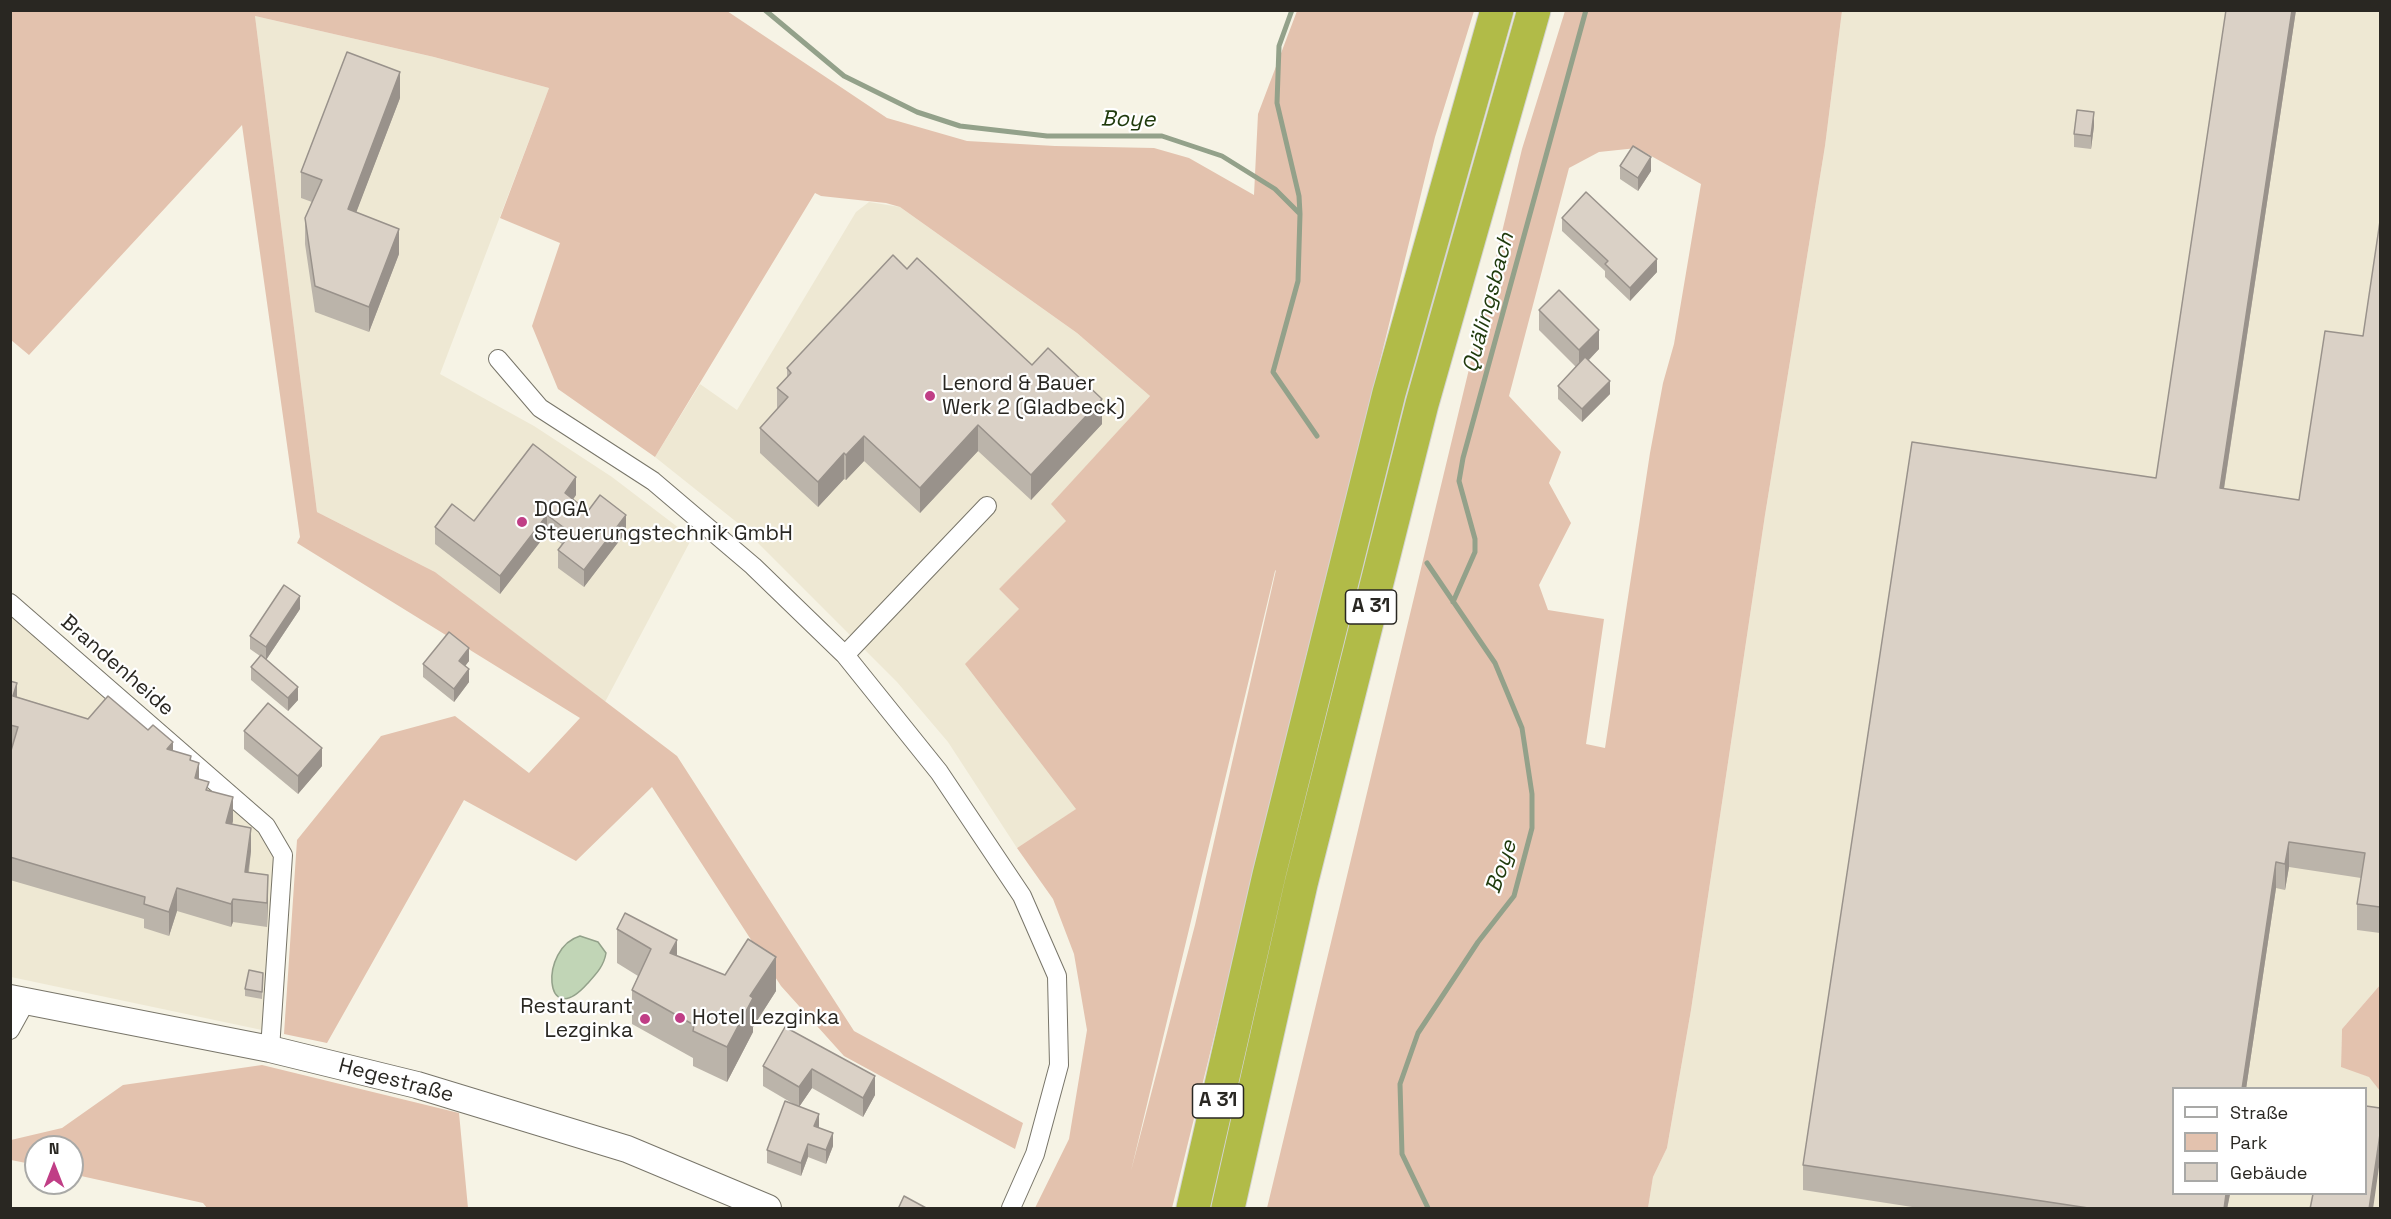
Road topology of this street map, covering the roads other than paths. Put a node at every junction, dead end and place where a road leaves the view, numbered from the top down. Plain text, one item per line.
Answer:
1 (1497, 10) edge
2 (1534, 10) edge
3 (498, 359) dead end
4 (987, 506) dead end
5 (10, 603) edge
6 (845, 655) junction
7 (18, 1000) edge
8 (10, 1030) edge
9 (270, 1049) junction
10 (768, 1209) edge
11 (1011, 1209) edge
12 (1193, 1209) edge
13 (1228, 1209) edge

1 - 12 highway, A 31
2 - 13 highway, A 31
3 - 6 street
4 - 6 street
5 - 9 street, Brandenheide
6 - 11 street
7 - 8 street
7 - 9 street, Hegestraße
9 - 10 street, Hegestraße

